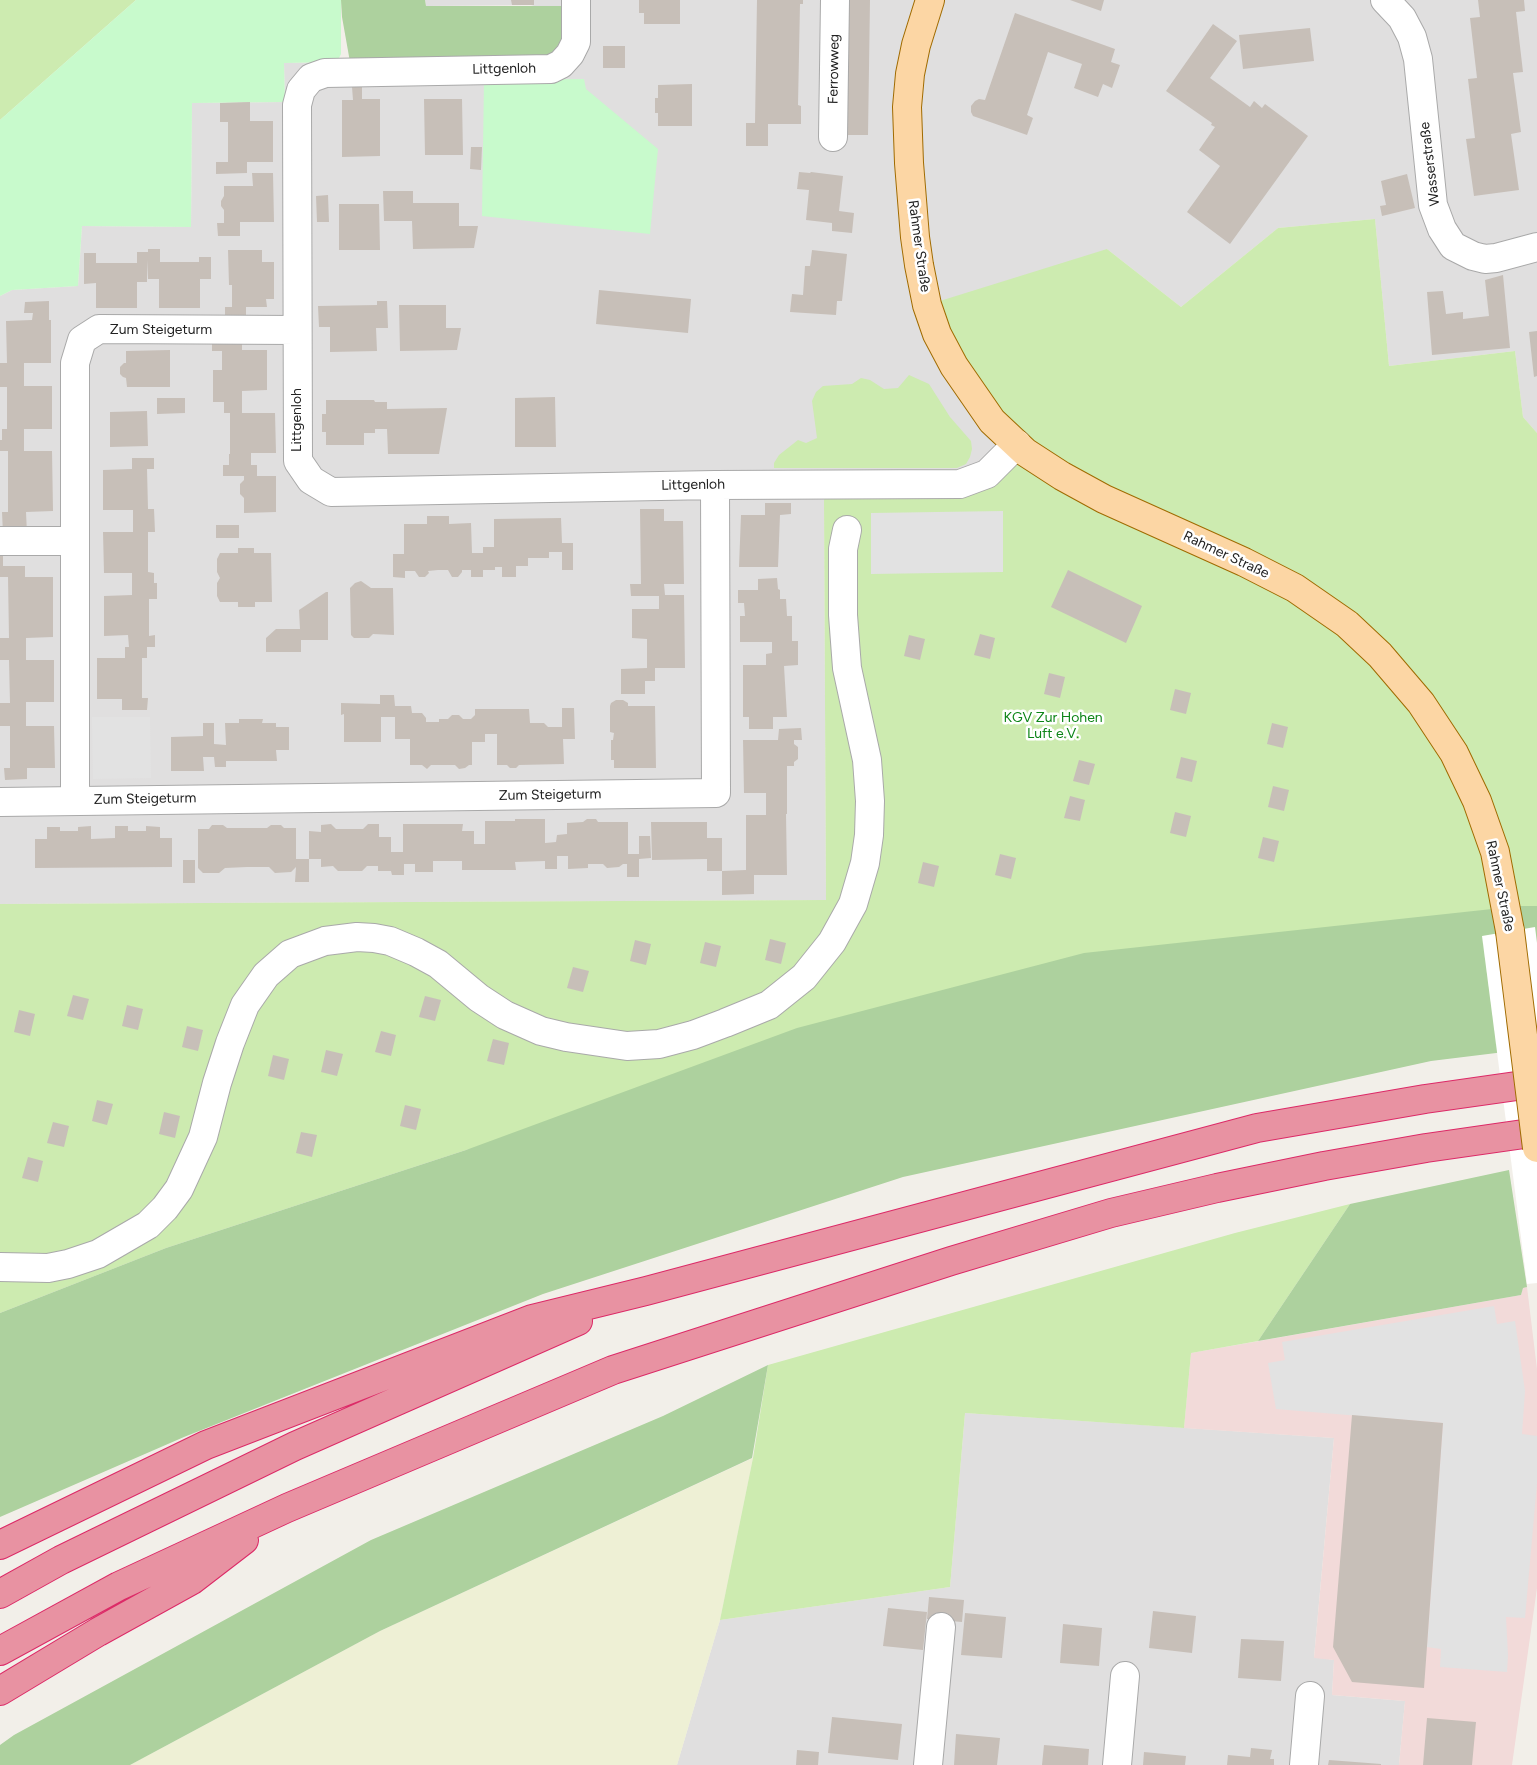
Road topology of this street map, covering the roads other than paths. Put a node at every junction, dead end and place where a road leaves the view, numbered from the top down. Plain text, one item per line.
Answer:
1 (576, 0) edge
2 (836, 0) edge
3 (930, 0) edge
4 (1385, 0) edge
5 (833, 137) dead end
6 (1537, 247) edge
7 (296, 330) junction
8 (1016, 444) junction
9 (715, 485) junction
10 (847, 530) dead end
11 (0, 541) edge
12 (74, 541) junction
13 (75, 800) junction
14 (0, 802) edge
15 (1537, 1083) edge
16 (1537, 1132) edge
17 (1537, 1148) edge
18 (0, 1267) edge
19 (646, 1291) junction
20 (287, 1508) junction
21 (0, 1545) edge
22 (0, 1594) edge
23 (941, 1627) dead end
24 (0, 1651) edge
25 (1125, 1676) dead end
26 (0, 1691) edge
27 (1310, 1696) dead end
28 (928, 1765) edge
29 (1117, 1765) edge
30 (1304, 1765) edge

1 - 7 street, Littgenloh
2 - 5 street, Ferrowweg
3 - 8 main road, Rahmer Straße
4 - 6 street, Wasserstraße
7 - 9 street, Littgenloh
7 - 12 street, Zum Steigeturm
8 - 9 street, Littgenloh
8 - 17 main road, Rahmer Straße, bridge
9 - 13 street, Zum Steigeturm
10 - 18 street
11 - 12 street
12 - 13 street, Zum Steigeturm
13 - 14 street, Zum Steigeturm
15 - 19 highway
16 - 20 highway
19 - 21 highway
19 - 22 highway
20 - 24 highway
20 - 26 highway
23 - 28 street
25 - 29 street
27 - 30 street

